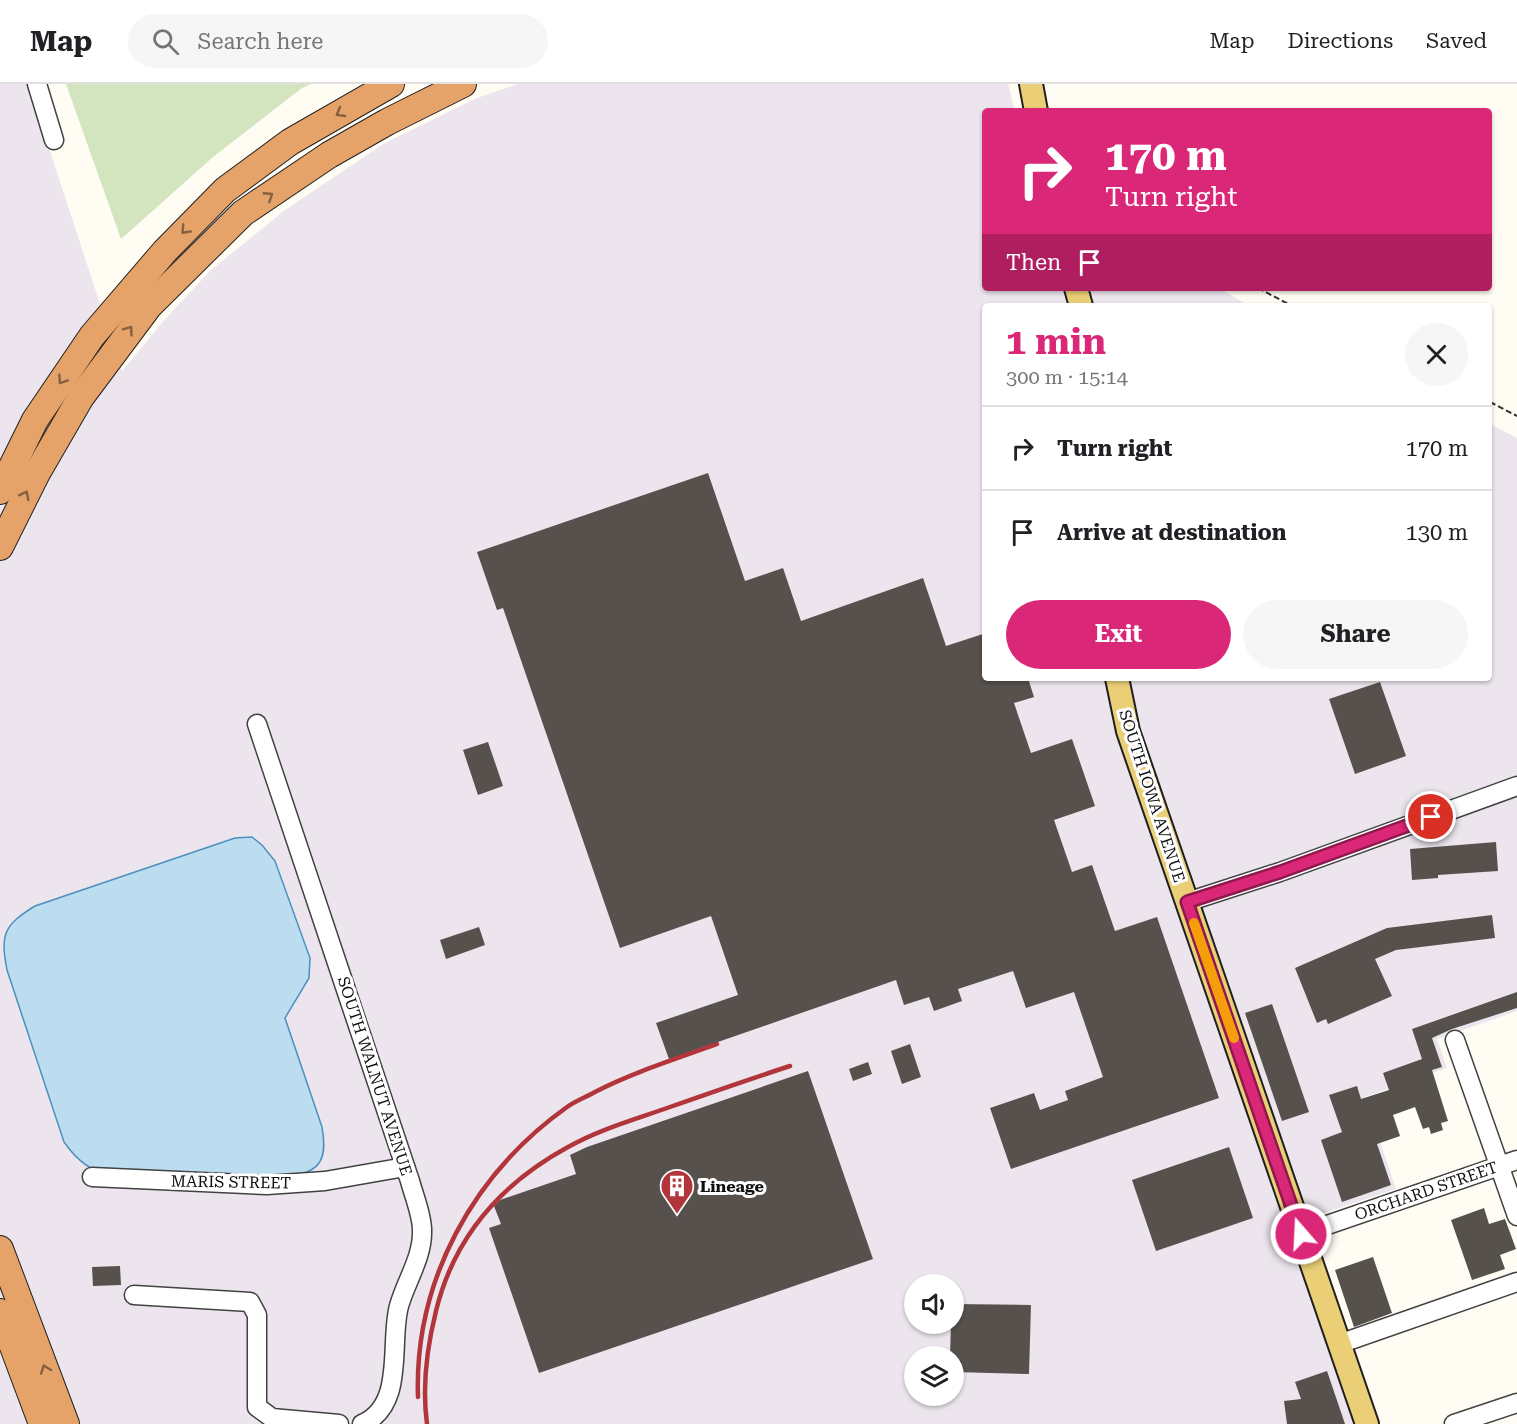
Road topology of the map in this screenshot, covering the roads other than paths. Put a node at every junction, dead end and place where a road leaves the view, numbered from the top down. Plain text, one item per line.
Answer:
1 (37, 84) edge
2 (391, 84) edge
3 (463, 84) edge
4 (1031, 84) edge
5 (1035, 108) edge
6 (54, 140) dead end
7 (0, 491) edge
8 (0, 547) edge
9 (1118, 681) edge
10 (257, 724) dead end
11 (1517, 786) edge
12 (1187, 902) junction
13 (1455, 1040) dead end
14 (1517, 1160) edge
15 (1499, 1166) junction
16 (405, 1167) junction
17 (92, 1177) dead end
18 (1517, 1216) edge
19 (1301, 1234) junction
20 (0, 1249) edge
21 (1517, 1282) edge
22 (134, 1295) dead end
23 (0, 1312) edge
24 (1339, 1344) junction
25 (1517, 1402) edge
26 (42, 1424) edge
27 (66, 1424) edge
28 (339, 1424) edge
29 (362, 1424) edge
30 (1367, 1424) edge
31 (1454, 1424) edge

1 - 6 street
2 -> 7 highway
8 -> 3 highway
4 - 5 main road
9 - 12 main road, SOUTH IOWA AVENUE
10 - 16 street, SOUTH WALNUT AVENUE
11 - 12 street
12 - 19 main road, SOUTH IOWA AVENUE
13 - 15 street
14 - 15 street, ORCHARD STREET
15 - 18 street
15 - 19 street, ORCHARD STREET
16 - 17 street, MARIS STREET
16 - 29 street, SOUTH WALNUT AVENUE
19 - 24 main road, SOUTH IOWA AVENUE
27 -> 20 highway
21 - 24 street
22 - 28 street
23 - 26 highway
24 - 30 main road, SOUTH IOWA AVENUE
25 - 31 street

